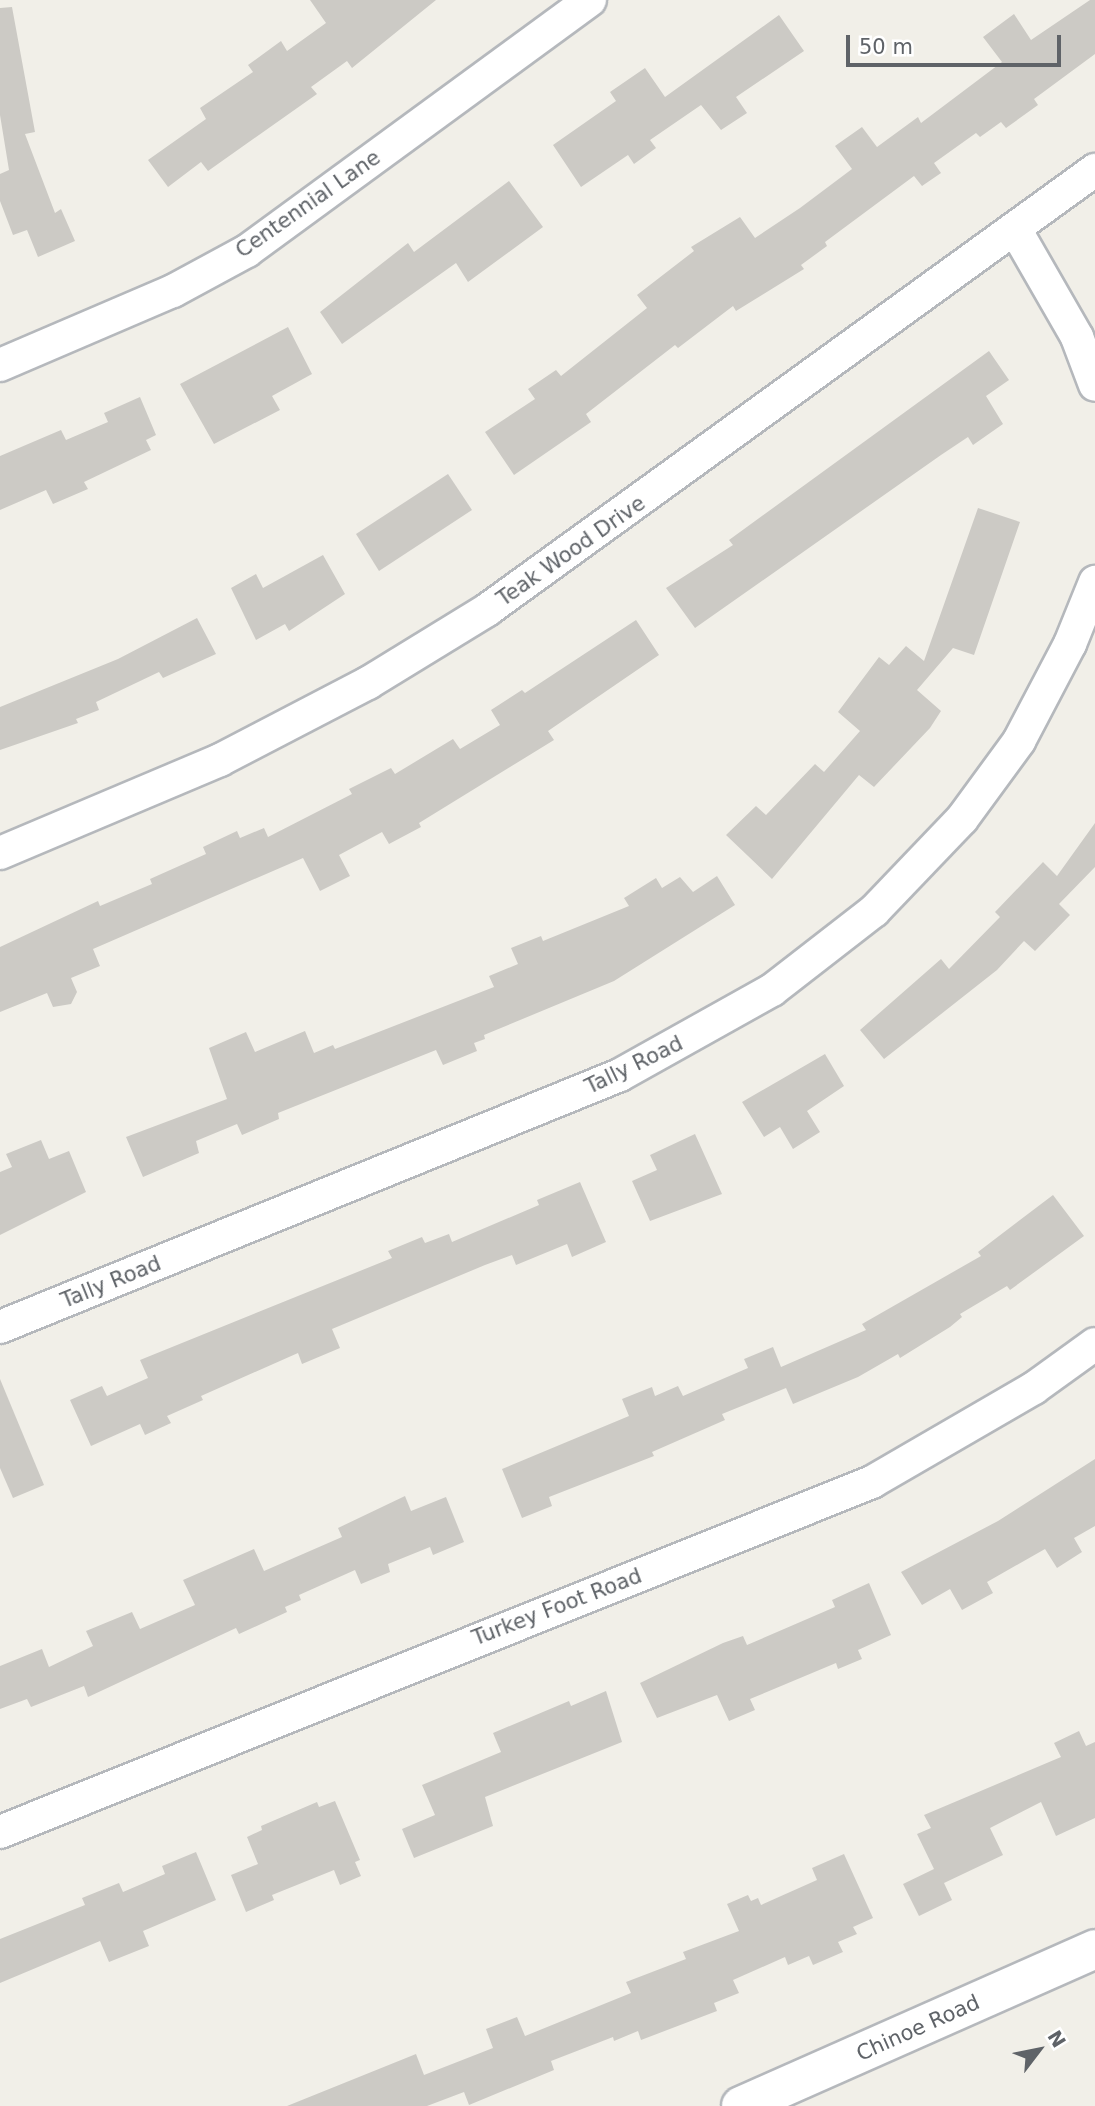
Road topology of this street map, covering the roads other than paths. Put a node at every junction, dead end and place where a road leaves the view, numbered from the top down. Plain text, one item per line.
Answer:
1 (590, 0) edge
2 (1095, 170) edge
3 (1015, 229) junction
4 (0, 365) edge
5 (1095, 385) edge
6 (1095, 582) edge
7 (0, 853) edge
8 (0, 1327) edge
9 (1095, 1344) edge
10 (0, 1832) edge
11 (1095, 1949) edge
12 (741, 2106) edge

1 - 4 street, Centennial Lane
2 - 3 street, Teak Wood Drive
3 - 5 street
3 - 7 street, Teak Wood Drive
6 - 8 street, Tally Road
9 - 10 street, Turkey Foot Road
11 - 12 street, Chinoe Road

